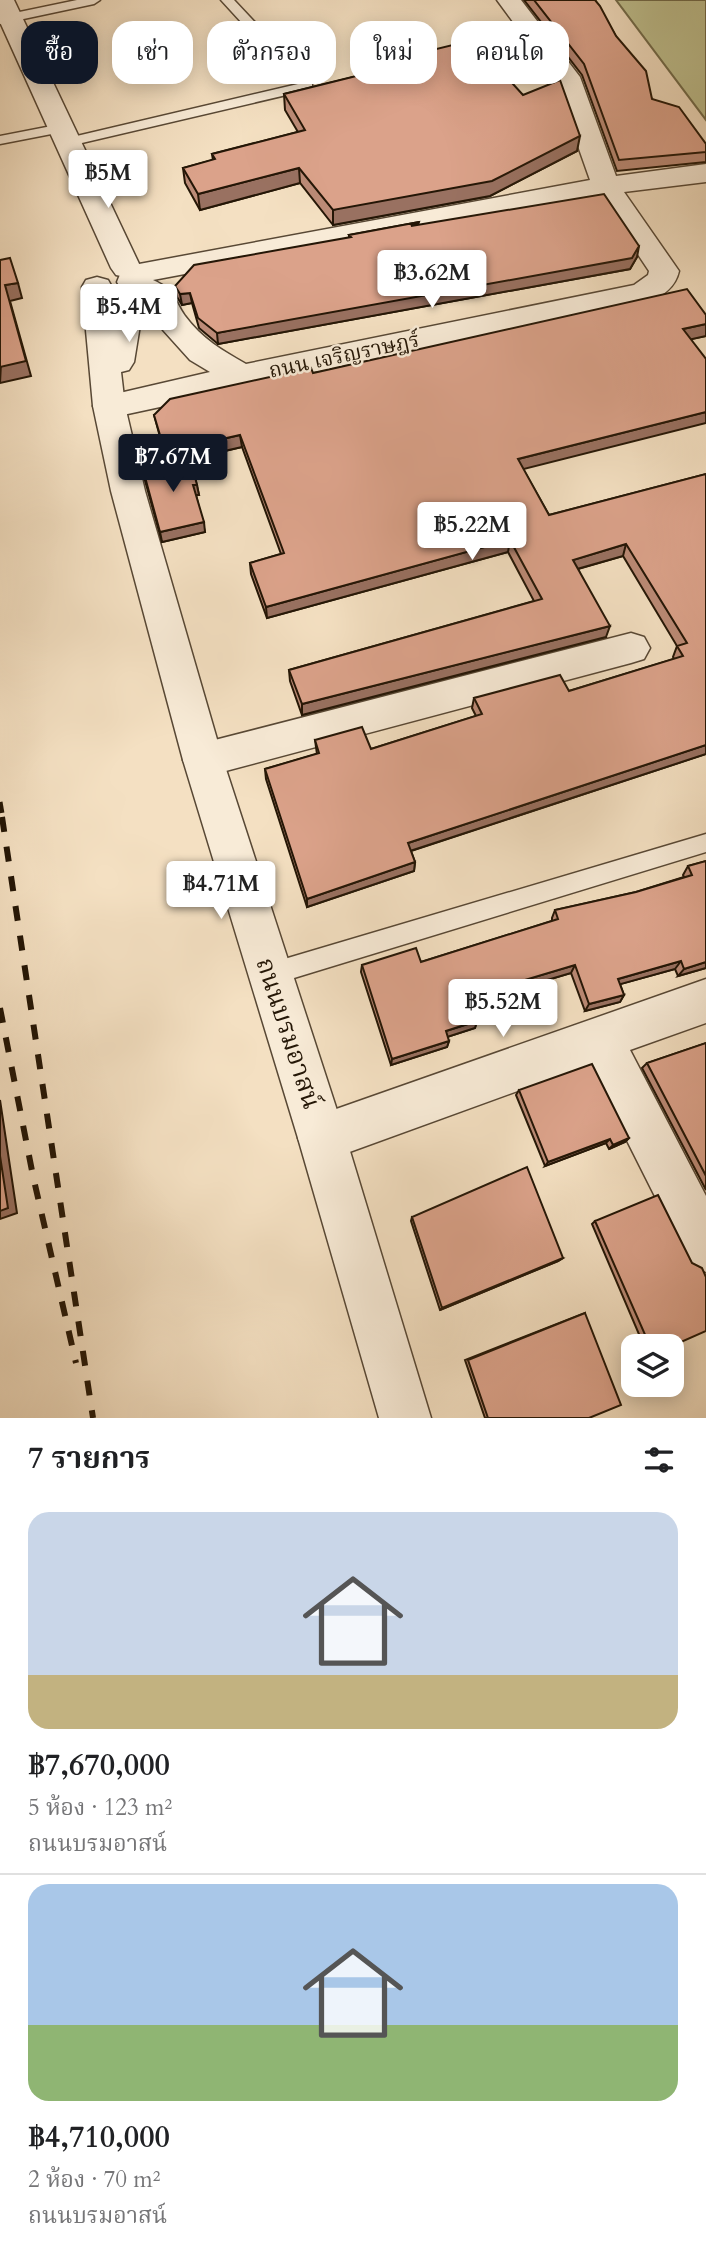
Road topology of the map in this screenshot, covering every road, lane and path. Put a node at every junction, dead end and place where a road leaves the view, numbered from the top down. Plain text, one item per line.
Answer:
1 (94, 0) edge
2 (227, 0) edge
3 (509, 0) edge
4 (4, 12) edge
5 (0, 140) edge
6 (68, 140) junction
7 (706, 173) edge
8 (606, 186) junction
9 (94, 270) junction
10 (137, 280) junction
11 (243, 376) junction
12 (110, 405) junction
13 (631, 648) dead end
14 (203, 760) junction
15 (706, 843) edge
16 (271, 974) junction
17 (706, 1001) edge
18 (601, 1041) junction
19 (322, 1138) junction
20 (706, 1247) edge
21 (405, 1418) edge

1 - 4 lane
2 - 6 lane
3 - 8 street, ถนน เจริญราษฎร์
4 - 6 street
5 - 6 lane
6 - 9 street, ถนนบรมอาสน์
6 - 10 street, ถนน เจริญราษฎร์
7 - 8 street
8 - 10 street
8 - 11 street, ถนน เจริญราษฎร์
9 - 10 street
9 - 12 street, ถนนบรมอาสน์
10 - 11 street, ถนน เจริญราษฎร์
10 - 12 street, ถนนบรมอาสน์
11 - 12 street, ถนน เจริญราษฎร์
12 - 14 street, ถนนบรมอาสน์
13 - 14 street
14 - 16 street, ถนนบรมอาสน์
15 - 16 lane
16 - 19 street, ถนนบรมอาสน์
17 - 18 street
18 - 19 street
18 - 20 street
19 - 21 street, ถนนบรมอาสน์

